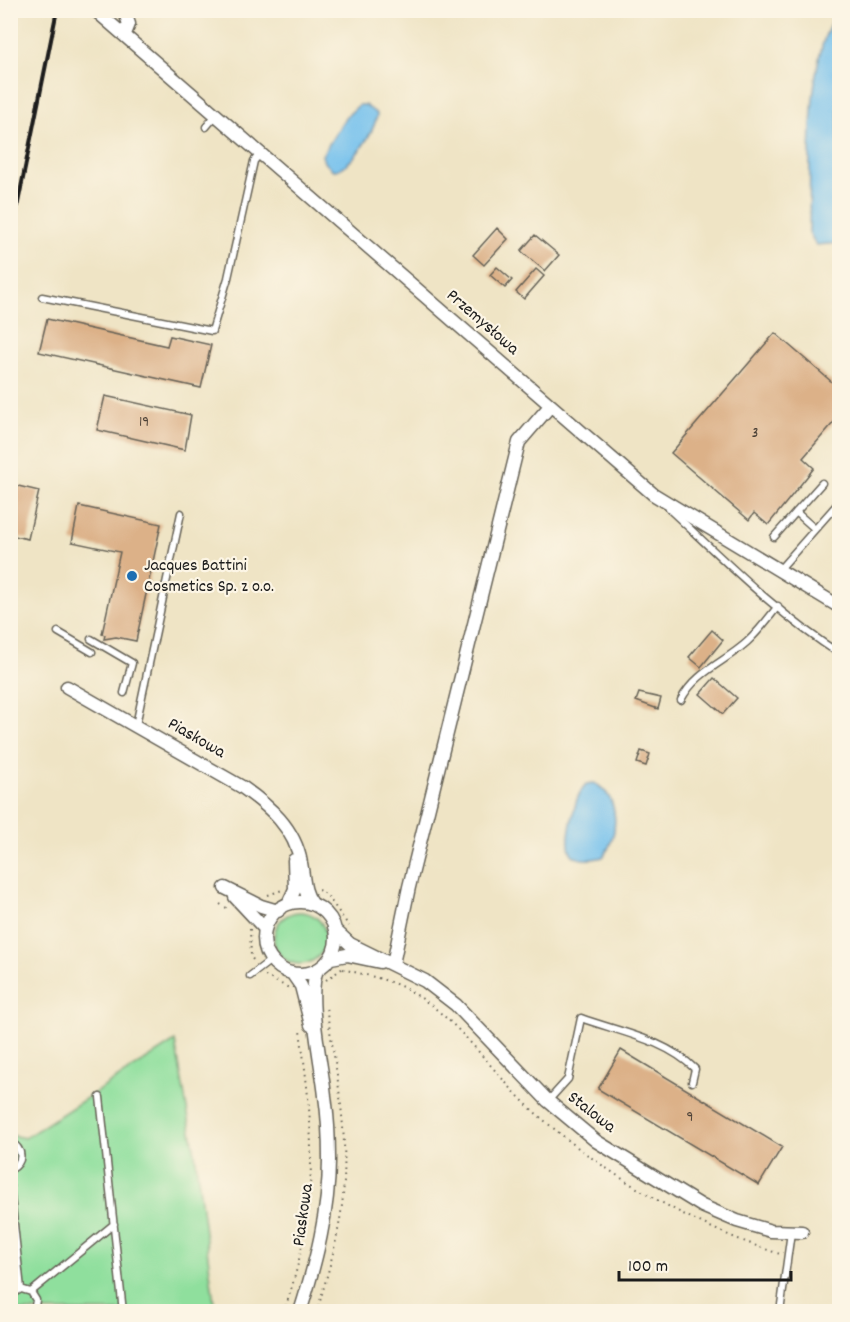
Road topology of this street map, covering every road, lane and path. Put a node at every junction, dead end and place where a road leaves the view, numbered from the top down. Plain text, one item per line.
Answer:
1 (95, 10) edge
2 (124, 10) edge
3 (125, 34) junction
4 (217, 114) junction
5 (206, 127) dead end
6 (261, 153) junction
7 (42, 297) dead end
8 (550, 406) junction
9 (822, 483) dead end
10 (653, 494) junction
11 (840, 501) edge
12 (796, 512) junction
13 (181, 513) dead end
14 (815, 529) junction
15 (774, 537) dead end
16 (778, 571) junction
17 (778, 606) junction
18 (840, 607) edge
19 (58, 632) dead end
20 (91, 639) dead end
21 (92, 652) dead end
22 (840, 654) edge
23 (67, 687) dead end
24 (124, 693) dead end
25 (681, 700) dead end
26 (136, 725) junction
27 (300, 889) junction
28 (269, 895) dead end
29 (312, 903) junction
30 (283, 907) junction
31 (265, 928) junction
32 (336, 931) junction
33 (349, 949) junction
34 (331, 958) junction
35 (271, 960) junction
36 (393, 964) junction
37 (318, 970) junction
38 (292, 974) junction
39 (250, 976) dead end
40 (323, 982) dead end
41 (288, 988) dead end
42 (295, 997) dead end
43 (300, 1030) dead end
44 (318, 1049) junction
45 (692, 1082) dead end
46 (100, 1097) dead end
47 (548, 1101) junction
48 (10, 1142) edge
49 (10, 1170) edge
50 (10, 1187) edge
51 (114, 1224) junction
52 (797, 1232) joint
53 (21, 1289) junction
54 (31, 1292) junction
55 (10, 1295) edge
56 (34, 1311) edge
57 (123, 1311) edge
58 (284, 1311) edge
59 (300, 1311) edge
60 (780, 1311) edge

1 - 3 street, Przemysłowa
2 - 3 street
3 - 4 street, Przemysłowa
4 - 5 lane
4 - 6 street, Przemysłowa
6 - 7 lane
6 - 8 street, Przemysłowa
8 - 10 street, Przemysłowa
8 - 36 street
9 - 12 lane
10 - 16 street, Przemysłowa
10 - 17 lane
11 - 14 lane
12 - 14 lane
12 - 15 lane
13 - 26 lane
14 - 16 lane
16 - 18 street, Przemysłowa
17 - 22 lane
17 - 25 lane
19 - 21 lane
20 - 24 lane
23 - 26 street, Piaskowa
26 - 27 street, Piaskowa
27 - 28 path
27 - 29 street, Piaskowa
27 - 30 street
27 - 33 path
29 - 30 street
29 - 32 street, Piaskowa
30 - 31 street
30 - 31 street
31 - 35 street
32 - 33 street
32 - 34 street
33 - 34 street, Stalowa
33 - 36 street, Stalowa
33 - 40 path
34 - 37 street
35 - 38 street
35 - 39 lane
36 - 47 street, Stalowa
37 - 38 street
37 - 44 street, Piaskowa
38 - 44 street, Piaskowa
41 - 42 path
43 - 58 path
44 - 59 street, Piaskowa
45 - 47 lane
46 - 51 lane
47 - 52 street, Stalowa
48 - 49 lane
50 - 53 lane
51 - 54 lane
51 - 57 lane
52 - 60 lane
53 - 54 lane
53 - 55 lane
54 - 56 lane

